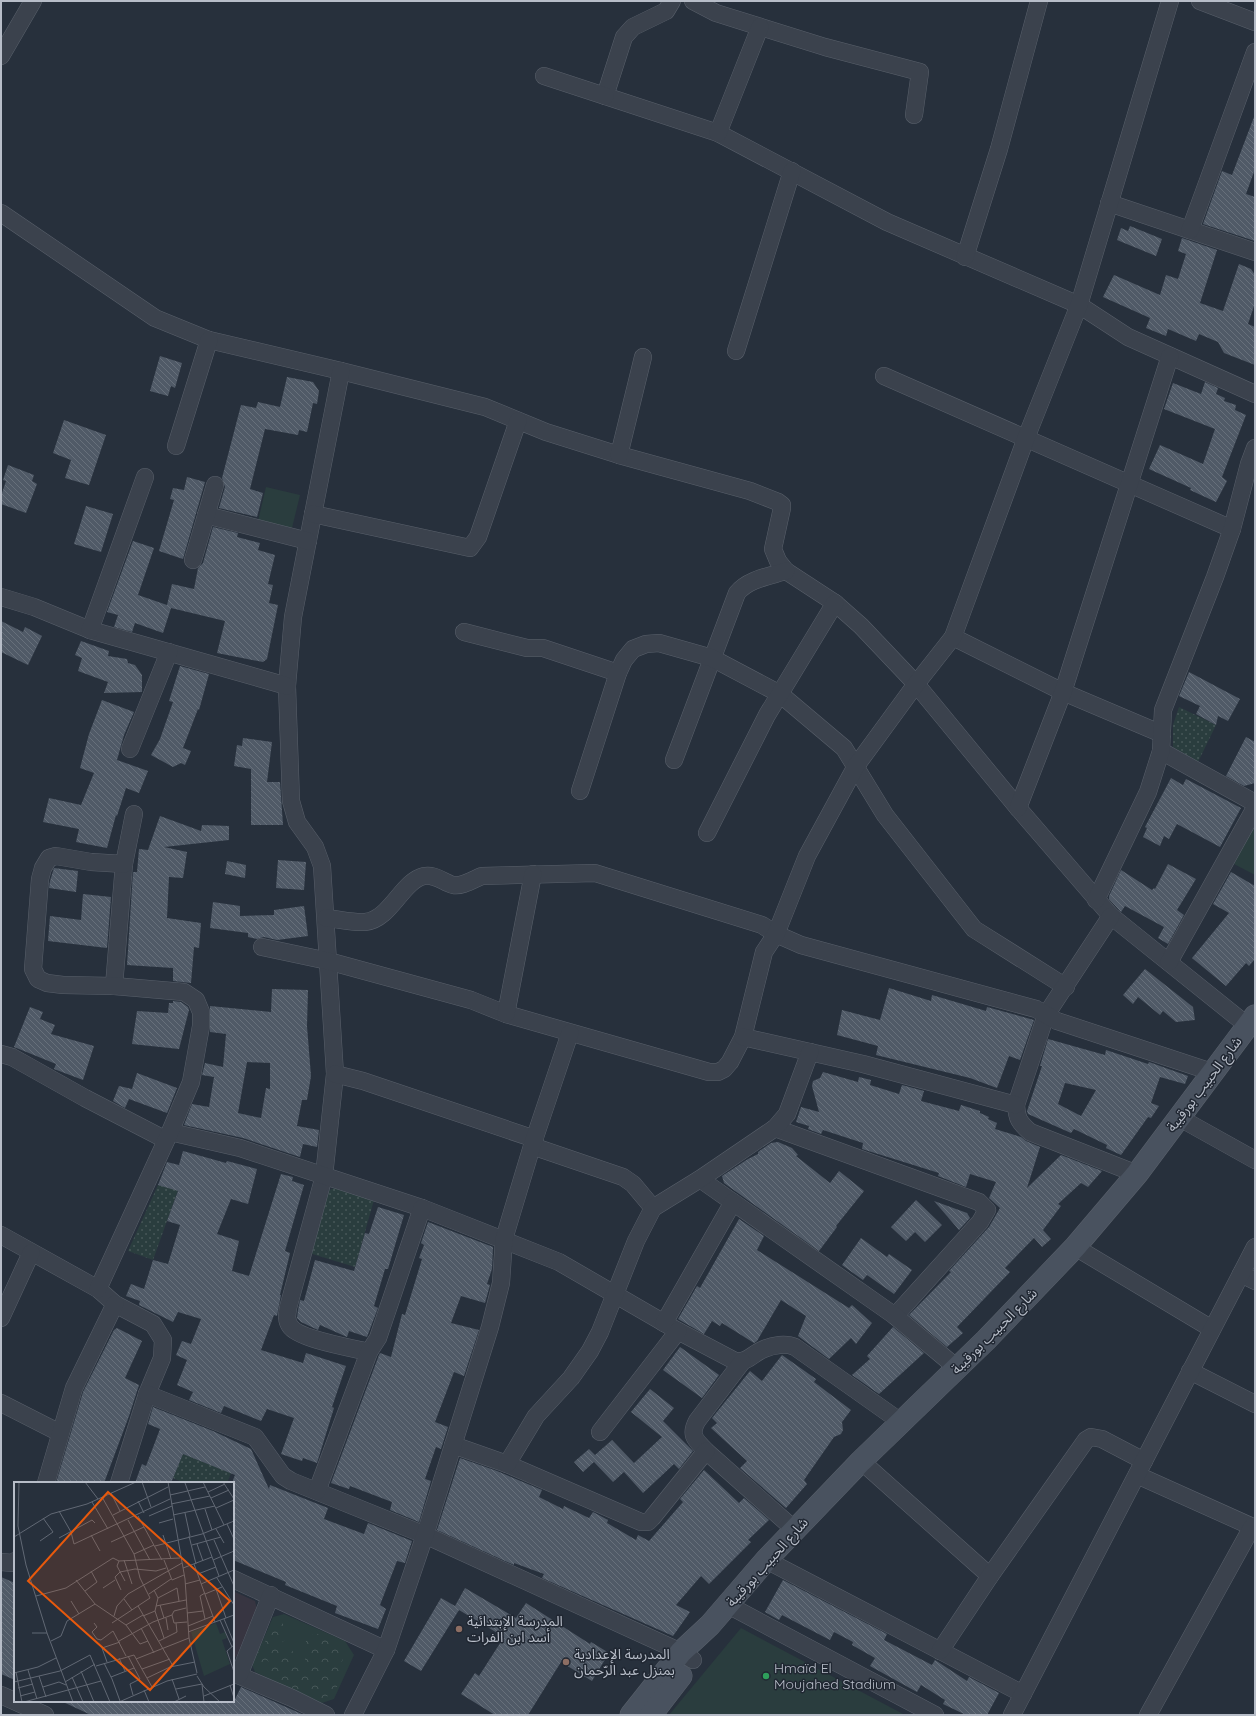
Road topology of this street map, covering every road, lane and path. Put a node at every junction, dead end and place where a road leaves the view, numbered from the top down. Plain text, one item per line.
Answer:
1 (33, 1) edge
2 (672, 1) edge
3 (692, 1) edge
4 (1039, 1) edge
5 (1170, 1) edge
6 (1200, 1) edge
7 (1255, 21) edge
8 (760, 27) junction
9 (1255, 52) edge
10 (1, 56) edge
11 (544, 76) dead end
12 (605, 96) junction
13 (914, 115) dead end
14 (718, 132) junction
15 (792, 172) junction
16 (1109, 203) junction
17 (1, 213) edge
18 (1190, 230) junction
19 (1255, 252) edge
20 (965, 256) junction
21 (1078, 305) junction
22 (209, 340) junction
23 (736, 351) dead end
24 (1170, 356) junction
25 (643, 357) dead end
26 (341, 371) junction
27 (884, 376) dead end
28 (1255, 394) edge
29 (518, 421) junction
30 (1026, 438) junction
31 (176, 446) dead end
32 (1255, 448) edge
33 (619, 455) junction
34 (145, 477) dead end
35 (1129, 482) junction
36 (215, 485) dead end
37 (313, 514) junction
38 (206, 515) junction
39 (1232, 529) junction
40 (308, 541) junction
41 (193, 560) dead end
42 (786, 571) junction
43 (1, 597) edge
44 (835, 603) junction
45 (90, 630) junction
46 (464, 632) dead end
47 (953, 637) junction
48 (169, 652) junction
49 (712, 658) junction
50 (618, 673) junction
51 (916, 684) junction
52 (287, 686) junction
53 (1063, 692) junction
54 (780, 694) junction
55 (1162, 734) junction
56 (130, 749) dead end
57 (1161, 751) junction
58 (674, 760) dead end
59 (856, 766) junction
60 (580, 791) dead end
61 (1255, 803) edge
62 (1018, 808) junction
63 (1255, 808) edge
64 (134, 814) dead end
65 (706, 833) dead end
66 (124, 864) junction
67 (533, 874) junction
68 (1096, 900) junction
69 (1110, 916) junction
70 (326, 918) junction
71 (776, 934) junction
72 (262, 947) dead end
73 (328, 961) junction
74 (1169, 962) junction
75 (114, 986) junction
76 (1066, 987) junction
77 (506, 1014) junction
78 (1046, 1015) junction
79 (1251, 1021) edge
80 (570, 1033) junction
81 (743, 1037) junction
82 (810, 1052) junction
83 (1, 1054) edge
84 (1212, 1072) junction
85 (335, 1074) junction
86 (1016, 1105) junction
87 (1178, 1117) junction
88 (775, 1128) junction
89 (168, 1136) junction
90 (534, 1142) junction
91 (1255, 1160) edge
92 (1136, 1174) junction
93 (324, 1176) junction
94 (700, 1179) junction
95 (733, 1202) junction
96 (422, 1208) junction
97 (653, 1208) junction
98 (1, 1235) edge
99 (504, 1239) junction
100 (1075, 1247) junction
101 (1255, 1247) edge
102 (31, 1253) junction
103 (1248, 1277) edge
104 (98, 1289) junction
105 (615, 1293) junction
106 (115, 1304) junction
107 (895, 1316) junction
108 (1, 1318) edge
109 (671, 1327) junction
110 (1212, 1329) junction
111 (369, 1352) junction
112 (742, 1362) junction
113 (957, 1368) junction
114 (1190, 1371) junction
115 (147, 1394) junction
116 (1, 1404) edge
117 (1255, 1404) edge
118 (901, 1422) junction
119 (600, 1432) dead end
120 (60, 1433) junction
121 (453, 1445) junction
122 (706, 1450) junction
123 (861, 1461) junction
124 (506, 1464) junction
125 (1140, 1468) junction
126 (46, 1482) edge
127 (119, 1482) edge
128 (317, 1492) junction
129 (1254, 1528) edge
130 (795, 1530) junction
131 (425, 1535) junction
132 (766, 1560) junction
133 (1, 1562) edge
134 (14, 1562) edge
135 (990, 1576) junction
136 (234, 1579) edge
137 (271, 1595) junction
138 (728, 1605) junction
139 (386, 1650) junction
140 (940, 1651) junction
141 (687, 1656) junction
142 (236, 1674) edge
143 (1022, 1694) junction
144 (1, 1695) edge
145 (14, 1700) edge
146 (21, 1702) edge
147 (43, 1710) edge
148 (326, 1715) edge
149 (353, 1715) edge
150 (631, 1715) edge
151 (651, 1715) edge
152 (935, 1715) edge
153 (1012, 1715) edge
154 (1148, 1715) edge

1 - 10 street
2 - 12 street
3 - 8 street
4 - 20 street
5 - 16 street
6 - 7 street
8 - 13 street
8 - 14 street
9 - 18 street
11 - 12 street
12 - 14 street
14 - 15 street
15 - 20 street
15 - 23 street
16 - 18 street
16 - 21 street
17 - 22 street
18 - 19 street
20 - 21 street
21 - 24 street
21 - 30 street
22 - 26 street
22 - 31 street
24 - 28 street
24 - 35 street
25 - 33 street
26 - 29 street
26 - 37 street
27 - 30 street
29 - 33 street
29 - 37 street
30 - 35 street
30 - 47 street
32 - 39 street
33 - 42 street
34 - 45 street
35 - 39 street
35 - 53 street
36 - 38 street
37 - 40 street
38 - 40 street
38 - 41 street
39 - 55 street
40 - 52 street
42 - 44 street
42 - 49 street
43 - 45 street
44 - 51 street
44 - 54 street
45 - 48 street
46 - 50 street
47 - 51 street
47 - 53 street
48 - 52 street
48 - 56 street
49 - 50 street
49 - 54 street
49 - 58 street
50 - 60 street
51 - 59 street
51 - 62 street
52 - 70 street
53 - 55 street
53 - 62 street
54 - 59 street
54 - 65 street
55 - 57 street
57 - 61 street
57 - 68 street
59 - 71 street
59 - 76 street
62 - 68 street
63 - 74 street
64 - 66 street
66 - 75 street
66 - 75 street
67 - 70 street
67 - 71 street
67 - 77 street
68 - 69 street
69 - 74 street
69 - 76 street
70 - 73 street
71 - 78 street
71 - 81 street
72 - 73 street
73 - 77 street
73 - 85 street
74 - 79 street
75 - 89 street
76 - 78 street
77 - 80 street
78 - 84 street
78 - 86 street
79 - 84 street, شارع الحبيب بورقيبة
80 - 81 street
80 - 90 street
81 - 82 street
82 - 86 street
82 - 88 street
83 - 89 street
84 - 87 street, شارع الحبيب بورقيبة
85 - 90 street
85 - 93 street
86 - 92 street
87 - 91 street
87 - 92 street, شارع الحبيب بورقيبة
88 - 94 street
88 - 107 street
89 - 93 street
89 - 104 street
90 - 97 street
90 - 99 street
92 - 100 street, شارع الحبيب بورقيبة
93 - 96 street
93 - 111 street
94 - 95 street
94 - 97 street
95 - 107 street
95 - 109 street
96 - 99 street
96 - 111 street
97 - 105 street
98 - 102 street
99 - 105 street
99 - 121 street
100 - 110 street
100 - 113 street, شارع الحبيب بورقيبة
101 - 103 street
102 - 104 street
102 - 108 street
103 - 110 street
104 - 106 street
105 - 109 street
105 - 124 street
106 - 115 street
106 - 120 street
107 - 113 street
109 - 112 street
109 - 119 street
110 - 114 street
111 - 128 street
112 - 118 street
112 - 122 street
113 - 118 street, شارع الحبيب بورقيبة
114 - 117 street
114 - 125 street
115 - 127 street
115 - 128 street
116 - 120 street
118 - 123 street, شارع الحبيب بورقيبة
120 - 126 street
121 - 124 street
121 - 131 street
122 - 124 street
122 - 130 street
123 - 130 street, شارع الحبيب بورقيبة
123 - 135 street
125 - 129 street
125 - 135 street
125 - 143 street
128 - 131 street
129 - 154 street
130 - 132 street, شارع الحبيب بورقيبة
131 - 139 street
131 - 141 street
132 - 138 street, شارع الحبيب بورقيبة
132 - 140 street
133 - 134 street
135 - 140 street
136 - 137 street
137 - 139 street
137 - 142 street
138 - 141 street, شارع الحبيب بورقيبة
138 - 152 street
139 - 149 street
140 - 143 street
141 - 150 street
141 - 151 street
142 - 148 street
143 - 153 street
144 - 145 street
146 - 147 street

